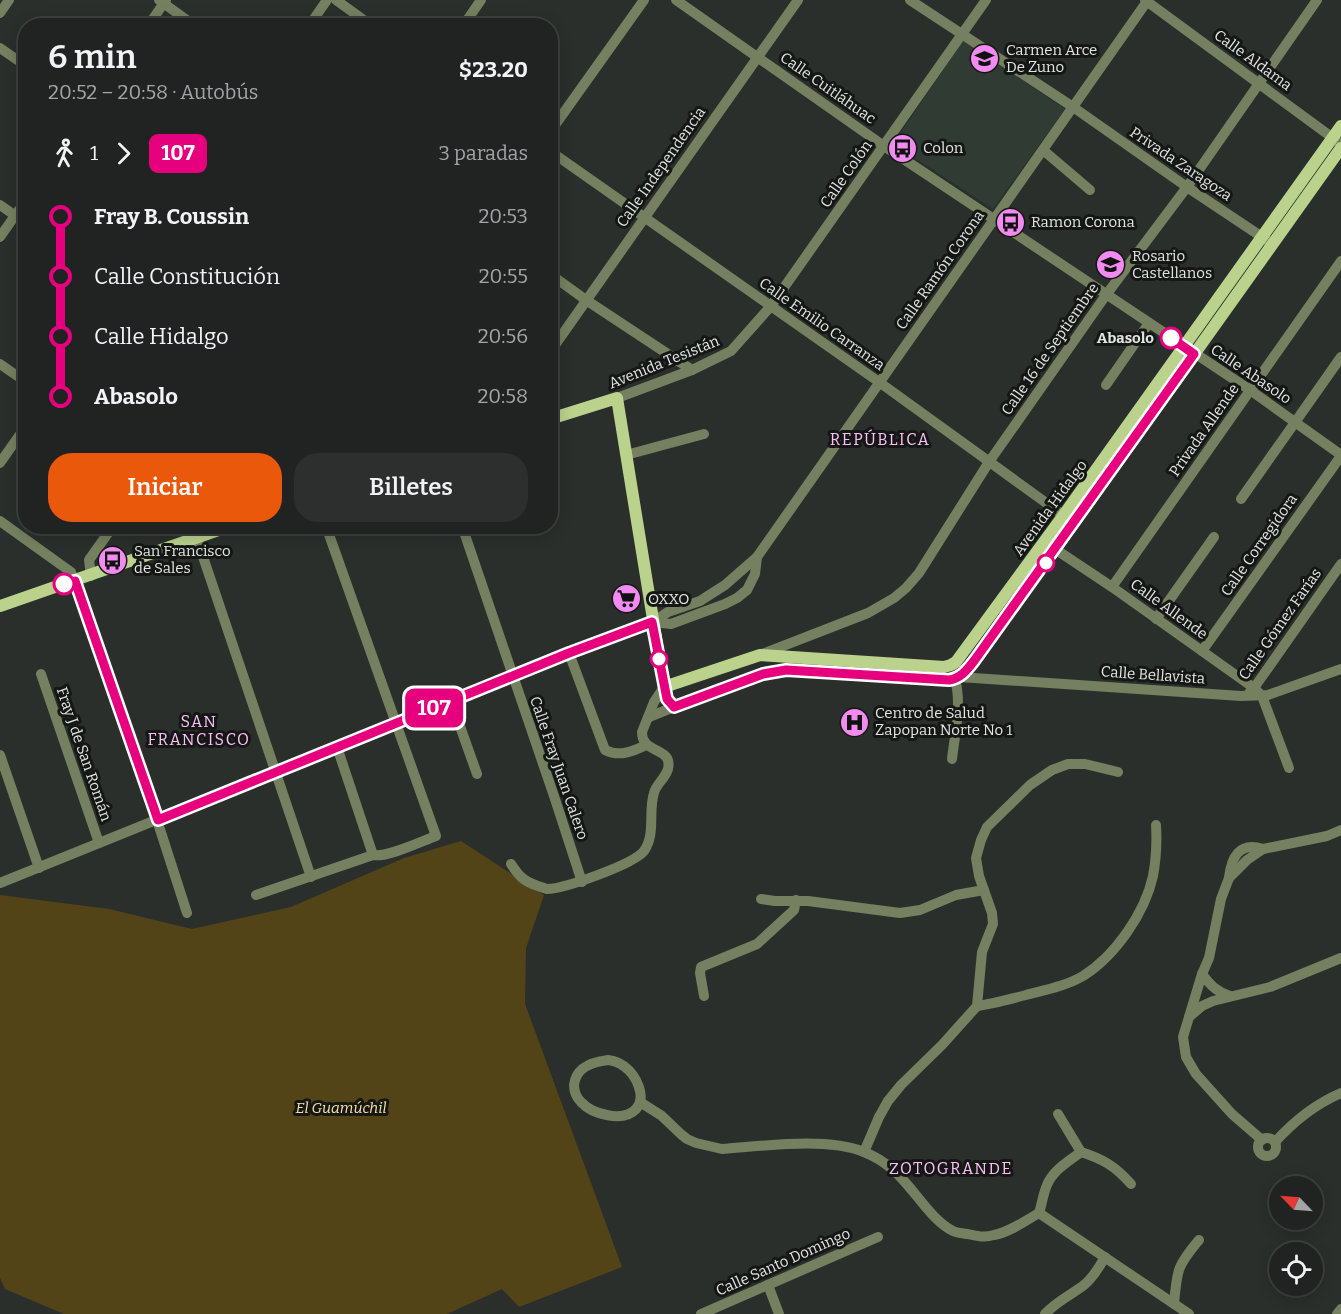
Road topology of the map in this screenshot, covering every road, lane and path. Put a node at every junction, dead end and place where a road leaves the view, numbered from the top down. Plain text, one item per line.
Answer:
1 (9, 0) edge
2 (327, 0) edge
3 (336, 0) edge
4 (481, 0) edge
5 (644, 0) edge
6 (676, 0) edge
7 (798, 0) edge
8 (910, 0) edge
9 (986, 0) edge
10 (1147, 0) edge
11 (1317, 0) edge
12 (163, 1) edge
13 (0, 13) edge
14 (153, 18) edge
15 (185, 18) edge
16 (315, 18) edge
17 (361, 18) edge
18 (469, 18) edge
19 (962, 35) junction
20 (0, 48) edge
21 (757, 58) junction
22 (18, 60) edge
23 (1259, 83) junction
24 (1073, 107) junction
25 (558, 121) edge
26 (1341, 126) edge
27 (1338, 143) edge
28 (884, 146) junction
29 (1042, 150) junction
30 (558, 157) edge
31 (1188, 187) junction
32 (1090, 190) dead end
33 (0, 205) edge
34 (18, 212) edge
35 (15, 216) junction
36 (18, 218) edge
37 (644, 218) junction
38 (994, 218) junction
39 (0, 237) edge
40 (1268, 240) junction
41 (1341, 261) edge
42 (558, 280) edge
43 (1106, 295) junction
44 (586, 300) junction
45 (771, 306) junction
46 (1149, 323) junction
47 (558, 340) edge
48 (1189, 350) junction
49 (1341, 357) edge
50 (0, 364) edge
51 (692, 370) junction
52 (18, 376) edge
53 (879, 382) junction
54 (1106, 385) dead end
55 (1250, 390) junction
56 (617, 398) junction
57 (558, 416) edge
58 (1295, 422) junction
59 (704, 434) dead end
60 (18, 437) edge
61 (626, 455) junction
62 (1341, 456) edge
63 (989, 462) junction
64 (0, 463) edge
65 (1241, 499) dead end
66 (1064, 516) junction
67 (0, 522) edge
68 (1074, 523) junction
69 (107, 534) edge
70 (210, 534) edge
71 (329, 534) edge
72 (465, 534) edge
73 (1214, 537) dead end
74 (197, 539) junction
75 (1056, 549) junction
76 (757, 557) junction
77 (1341, 564) edge
78 (91, 576) junction
79 (75, 581) junction
80 (1112, 587) junction
81 (0, 606) edge
82 (990, 617) junction
83 (1156, 619) junction
84 (652, 622) junction
85 (1001, 625) junction
86 (1202, 651) junction
87 (569, 653) junction
88 (760, 655) junction
89 (1341, 669) edge
90 (41, 675) dead end
91 (513, 676) junction
92 (957, 678) junction
93 (664, 687) junction
94 (1258, 692) junction
95 (451, 701) junction
96 (674, 707) junction
97 (649, 717) junction
98 (397, 723) junction
99 (646, 745) junction
100 (337, 747) junction
101 (0, 755) edge
102 (952, 759) dead end
103 (1289, 768) dead end
104 (275, 771) junction
105 (1118, 772) dead end
106 (477, 774) dead end
107 (158, 820) junction
108 (1156, 825) dead end
109 (1341, 830) edge
110 (99, 843) junction
111 (373, 855) junction
112 (511, 864) dead end
113 (39, 868) junction
114 (311, 877) junction
115 (582, 882) junction
116 (0, 883) edge
117 (984, 891) junction
118 (256, 896) dead end
119 (761, 899) dead end
120 (796, 900) junction
121 (187, 913) dead end
122 (1341, 958) edge
123 (1202, 974) junction
124 (704, 996) dead end
125 (1230, 996) junction
126 (976, 1006) junction
127 (1188, 1018) junction
128 (1341, 1093) edge
129 (640, 1102) junction
130 (1058, 1114) dead end
131 (864, 1152) junction
132 (1081, 1152) junction
133 (1131, 1184) dead end
134 (1039, 1213) junction
135 (878, 1237) dead end
136 (1199, 1240) dead end
137 (1105, 1257) junction
138 (768, 1285) junction
139 (1174, 1304) junction
140 (1341, 1309) edge
141 (701, 1314) edge
142 (779, 1314) edge
143 (1046, 1314) edge
144 (1190, 1314) edge
145 (1337, 1314) edge

1 - 13 street
2 - 16 street
3 - 17 street
4 - 18 street
5 - 25 street
6 - 21 street, Calle Cuitláhuac
7 - 21 street, Calle Independencia
8 - 19 street, Privada Zaragoza
9 - 19 street, Calle Colón
10 - 23 street, Calle Aldama
10 - 24 street, Calle Ramón Corona
11 - 23 street, Calle 16 de Septiembre
12 - 14 street
12 - 15 street
19 - 24 street, Privada Zaragoza
19 - 28 street, Calle Colón
20 - 22 street
21 - 28 street, Calle Cuitláhuac
21 - 37 street, Calle Independencia
23 - 27 street, Calle Aldama
23 - 31 street, Calle 16 de Septiembre
24 - 29 street, Calle Ramón Corona
24 - 31 street, Privada Zaragoza
26 - 27 main road, Avenida Hidalgo
27 - 40 main road, Avenida Hidalgo
28 - 38 street, Calle Cuitláhuac
28 - 45 street, Calle Colón
29 - 32 street
29 - 38 street, Calle Ramón Corona
30 - 37 street, Calle Emilio Carranza
31 - 40 street, Privada Zaragoza
31 - 43 street, Calle 16 de Septiembre
33 - 35 street
34 - 35 street
35 - 36 street
35 - 39 street
37 - 44 street, Calle Independencia
37 - 45 street, Calle Emilio Carranza
38 - 43 street, Calle Abasolo
38 - 53 street, Calle Ramón Corona
40 - 48 main road, Avenida Hidalgo
41 - 55 street, Privada Allende
42 - 44 street
43 - 46 street, Calle Abasolo
43 - 63 street, Calle 16 de Septiembre
44 - 47 street, Calle Independencia
44 - 51 street
45 - 51 street, Avenida Tesistán
45 - 53 street, Calle Emilio Carranza
46 - 48 street, Calle Abasolo
46 - 54 street
48 - 55 street, Calle Abasolo
48 - 66 main road, Avenida Hidalgo
48 - 68 main road, Avenida Hidalgo
49 - 58 street
50 - 52 street
51 - 56 street, Avenida Tesistán
53 - 63 street, Calle Emilio Carranza
53 - 76 street, Calle Ramón Corona
55 - 58 street, Calle Abasolo
55 - 80 street, Privada Allende
56 - 57 main road, Avenida Tesistán
56 - 61 main road
58 - 62 street, Calle Abasolo
58 - 65 street
59 - 61 street
60 - 64 street
61 - 84 main road
62 - 86 street, Calle Corregidora
63 - 66 street, Calle Emilio Carranza
63 - 88 street, Calle 16 de Septiembre
66 - 68 street, Calle Emilio Carranza
66 - 82 main road, Avenida Hidalgo
67 - 79 street
68 - 75 main road, Avenida Hidalgo
69 - 78 street
70 - 74 main road
71 - 98 street
72 - 91 street, Calle Fray Juan Calero
73 - 83 street
74 - 78 main road
74 - 104 street
75 - 80 street, Calle Allende
75 - 85 main road, Avenida Hidalgo
76 - 84 street, Calle Ramón Corona
76 - 84 street, Calle Ramón Corona
77 - 94 street, Calle Gómez Farías
78 - 79 main road
79 - 81 main road
79 - 107 street
80 - 83 street, Calle Allende
82 - 85 main road
82 - 88 main road, Avenida Hidalgo
83 - 86 street, Calle Allende
84 - 87 street
84 - 93 main road
85 - 92 main road, Avenida Hidalgo
86 - 94 street, Calle Allende
87 - 91 street
87 - 99 street
88 - 93 main road, Avenida Hidalgo
89 - 94 street, Calle Bellavista
90 - 110 street, Fray J de San Román
91 - 95 street
91 - 115 street, Calle Fray Juan Calero
92 - 94 street, Calle Bellavista
92 - 96 main road
92 - 102 street
93 - 96 main road
93 - 97 street
94 - 103 street
95 - 98 street
95 - 106 street
96 - 97 street
97 - 99 street
98 - 100 street
98 - 111 street
99 - 115 street
100 - 104 street
100 - 111 street
101 - 113 street
104 - 107 street
104 - 114 street
105 - 117 street
107 - 110 street
107 - 121 street
108 - 126 street
109 - 123 street
110 - 113 street
111 - 114 street
112 - 115 street
113 - 116 street
114 - 118 street
117 - 120 street
117 - 126 street
119 - 120 street
120 - 124 street
122 - 125 street
123 - 125 street
123 - 127 street
125 - 127 street
126 - 131 street
127 - 128 street
129 - 129 street
129 - 131 street
130 - 132 street
131 - 134 street
132 - 133 street
132 - 134 street
134 - 137 street
135 - 138 street, Calle Santo Domingo
136 - 139 street
137 - 139 street
137 - 143 street
138 - 141 street, Calle Santo Domingo
138 - 142 street
139 - 144 street
140 - 145 street

